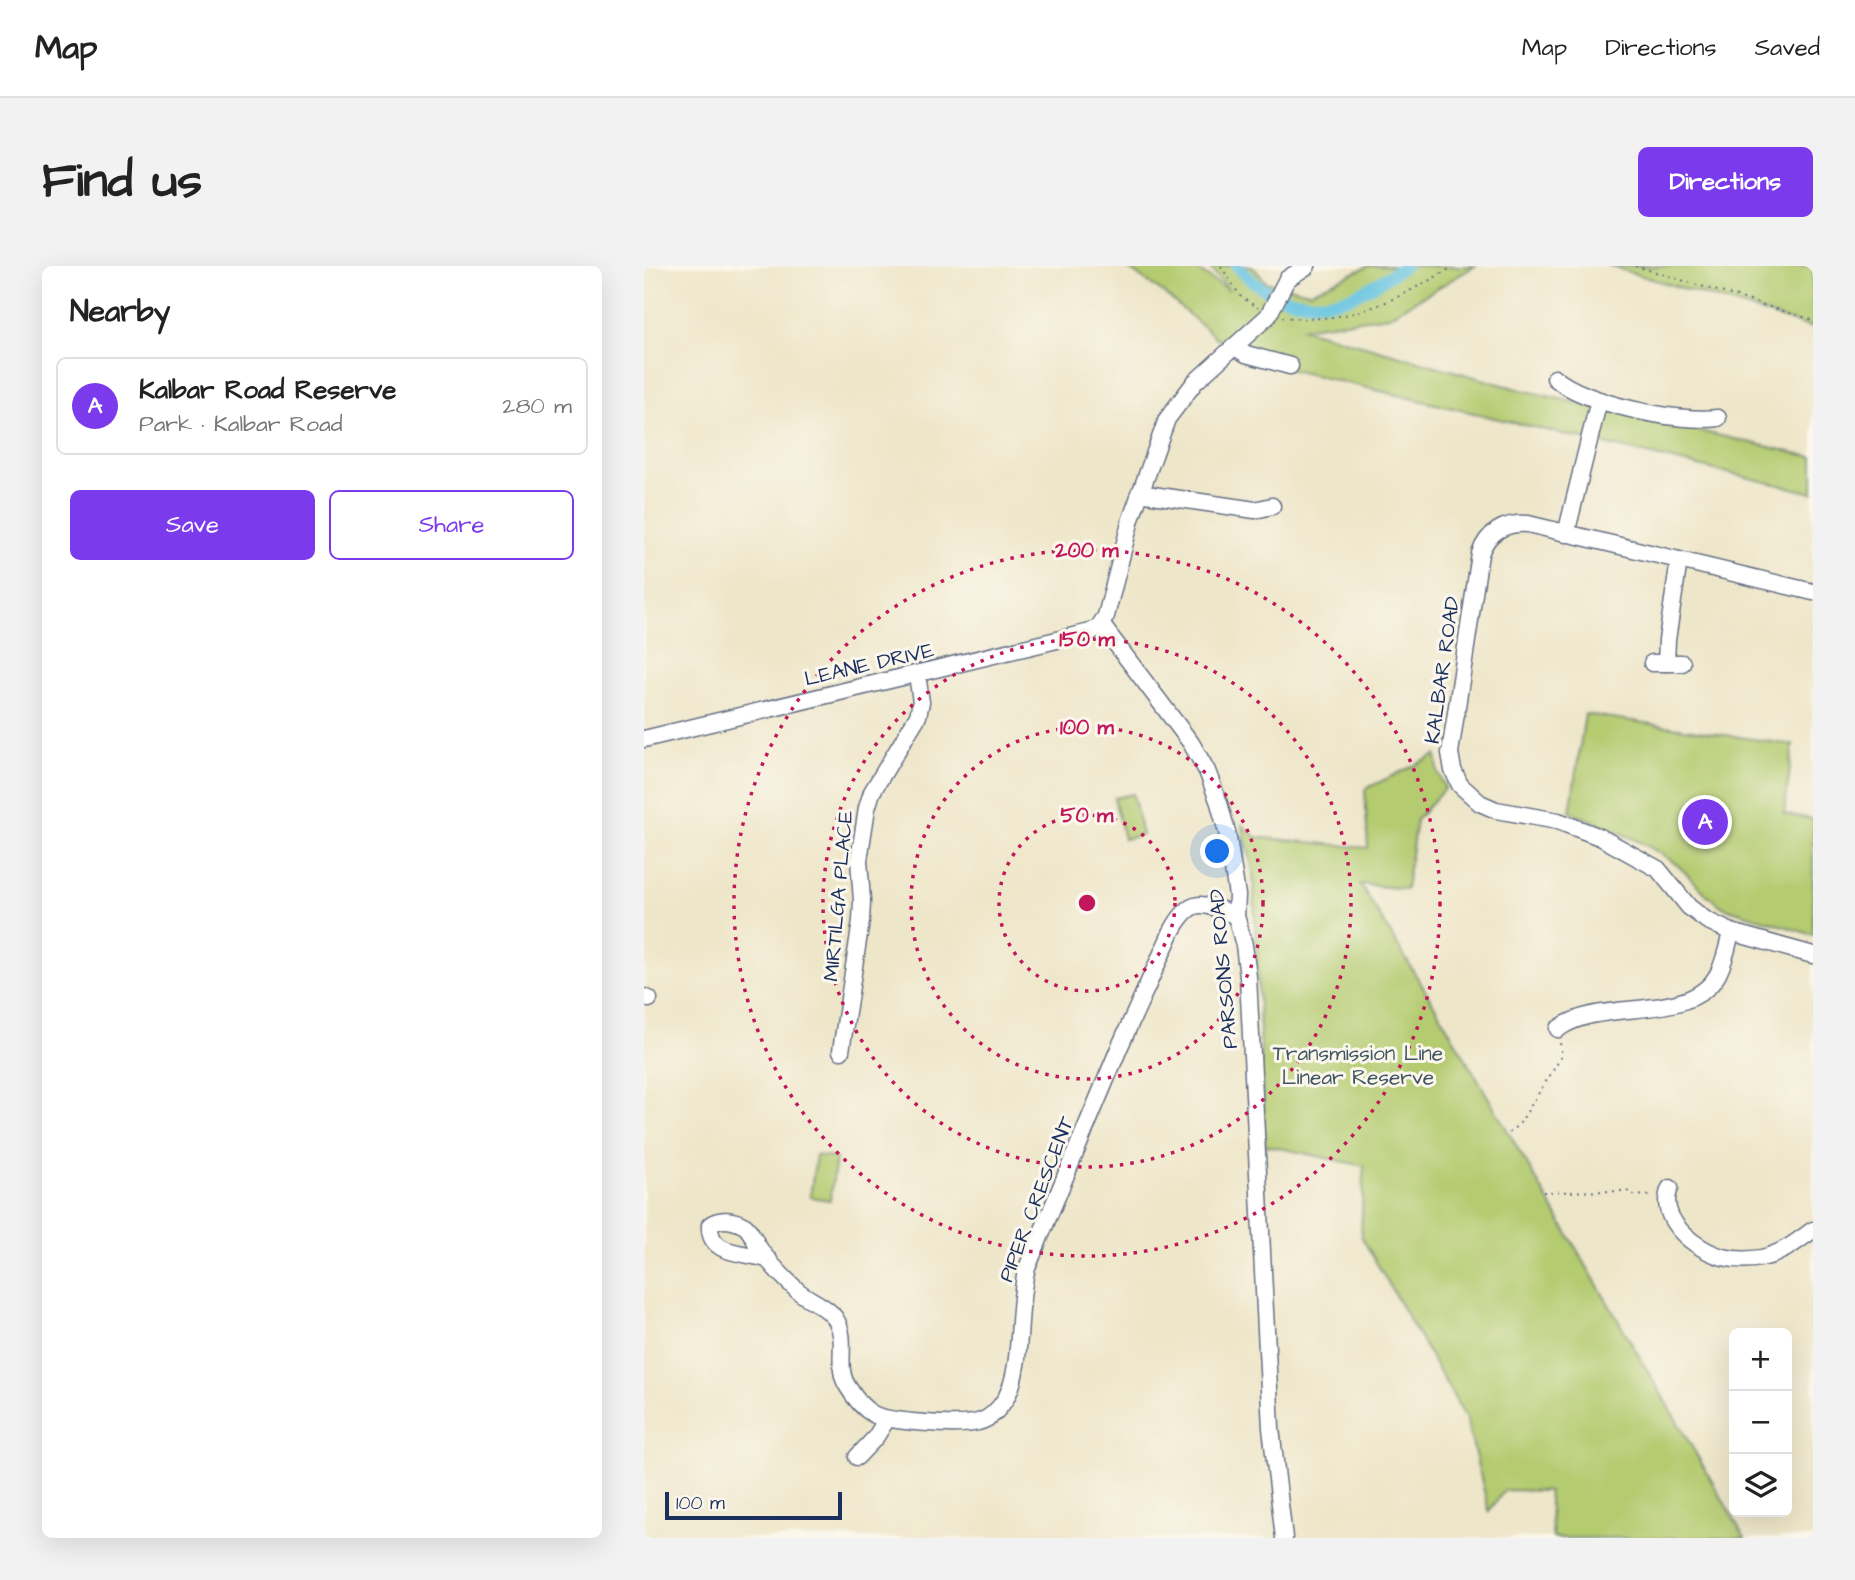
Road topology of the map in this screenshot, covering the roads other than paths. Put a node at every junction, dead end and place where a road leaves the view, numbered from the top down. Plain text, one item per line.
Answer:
1 (1307, 266) edge
2 (1235, 347) junction
3 (1290, 366) dead end
4 (1555, 378) dead end
5 (1599, 400) junction
6 (1718, 418) dead end
7 (1139, 493) junction
8 (1276, 508) dead end
9 (1566, 534) junction
10 (1679, 560) junction
11 (1813, 592) edge
12 (1101, 624) junction
13 (1667, 663) dead end
14 (917, 674) junction
15 (644, 739) edge
16 (1236, 916) junction
17 (1731, 932) junction
18 (1813, 955) edge
19 (1558, 1030) road end
20 (841, 1051) dead end
21 (1670, 1188) road end
22 (1813, 1230) edge
23 (769, 1260) dead end
24 (887, 1419) junction
25 (857, 1457) dead end
26 (1284, 1538) edge

1 - 2 street
2 - 3 street
2 - 7 street
4 - 5 street
5 - 6 street
5 - 9 street
7 - 8 street
7 - 12 street
9 - 10 street, KALBAR ROAD
9 - 17 street, KALBAR ROAD
10 - 11 street, KALBAR ROAD
10 - 13 street
12 - 14 street, LEANE DRIVE
12 - 16 street, PARSONS ROAD
14 - 15 street, LEANE DRIVE
14 - 20 street, MIRTILGA PLACE
16 - 24 street, PIPER CRESCENT
16 - 26 street, PARSONS ROAD
17 - 18 street, KALBAR ROAD
17 - 19 street
21 - 22 street
23 - 24 street
24 - 25 street

